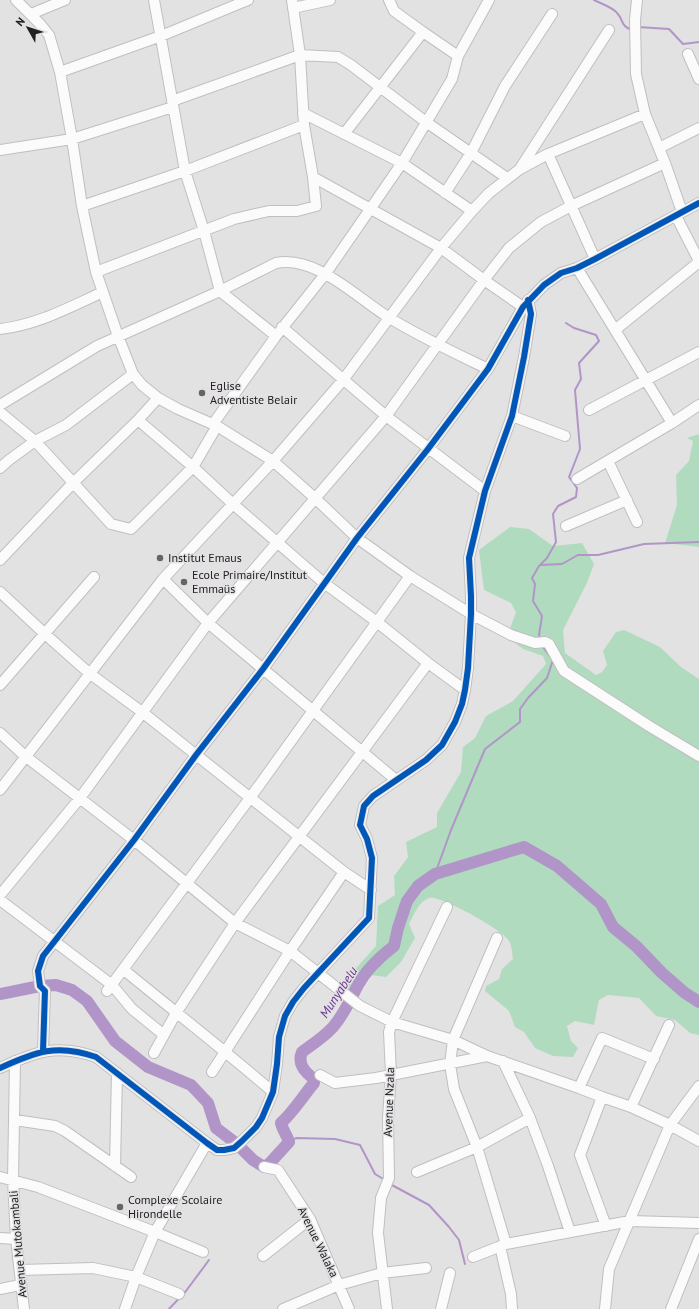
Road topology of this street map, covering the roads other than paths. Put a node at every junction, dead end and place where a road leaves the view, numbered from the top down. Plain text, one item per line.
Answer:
1 (16, 0) edge
2 (65, 0) edge
3 (154, 0) edge
4 (248, 0) edge
5 (330, 0) edge
6 (389, 0) edge
7 (489, 0) edge
8 (637, 0) edge
9 (292, 4) edge
10 (30, 14) junction
11 (552, 14) dead end
12 (609, 30) dead end
13 (423, 32) junction
14 (161, 36) junction
15 (688, 54) dead end
16 (300, 55) junction
17 (458, 56) junction
18 (60, 72) junction
19 (699, 79) edge
20 (380, 87) junction
21 (172, 104) junction
22 (303, 112) junction
23 (645, 114) junction
24 (426, 122) junction
25 (304, 125) junction
26 (699, 128) edge
27 (344, 134) junction
28 (72, 139) junction
29 (659, 148) junction
30 (0, 150) edge
31 (471, 153) junction
32 (548, 154) junction
33 (665, 163) junction
34 (402, 164) junction
35 (520, 169) junction
36 (185, 171) junction
37 (313, 177) junction
38 (507, 178) junction
39 (445, 193) junction
40 (699, 203) edge
41 (82, 206) junction
42 (571, 206) junction
43 (370, 209) junction
44 (472, 211) junction
45 (679, 214) junction
46 (204, 231) junction
47 (441, 248) junction
48 (595, 259) junction
49 (699, 262) edge
50 (577, 268) junction
51 (96, 272) junction
52 (326, 273) junction
53 (484, 280) junction
54 (220, 291) junction
55 (103, 292) junction
56 (526, 303) junction
57 (388, 318) junction
58 (11, 328) junction
59 (0, 329) edge
60 (615, 330) junction
61 (279, 332) junction
62 (0, 336) edge
63 (118, 336) junction
64 (438, 345) junction
65 (699, 352) edge
66 (488, 369) junction
67 (133, 374) junction
68 (343, 380) junction
69 (646, 380) junction
70 (158, 398) junction
71 (0, 404) edge
72 (699, 406) edge
73 (589, 410) dead end
74 (0, 412) edge
75 (386, 416) junction
76 (512, 416) junction
77 (138, 420) junction
78 (672, 423) junction
79 (215, 425) junction
80 (565, 436) dead end
81 (35, 441) junction
82 (428, 448) junction
83 (273, 461) junction
84 (608, 461) junction
85 (193, 467) junction
86 (0, 468) edge
87 (577, 479) dead end
88 (73, 483) junction
89 (485, 491) junction
90 (316, 499) junction
91 (627, 500) junction
92 (233, 504) junction
93 (637, 522) dead end
94 (566, 526) dead end
95 (357, 538) junction
96 (277, 543) junction
97 (0, 560) edge
98 (410, 576) junction
99 (94, 577) dead end
100 (162, 580) junction
101 (324, 584) junction
102 (1, 594) edge
103 (471, 614) junction
104 (377, 622) junction
105 (208, 623) junction
106 (45, 634) junction
107 (428, 663) junction
108 (263, 669) junction
109 (89, 674) junction
110 (0, 685) edge
111 (465, 690) junction
112 (314, 710) junction
113 (142, 712) junction
114 (0, 734) edge
115 (362, 752) junction
116 (196, 755) junction
117 (25, 756) junction
118 (699, 756) edge
119 (396, 780) junction
120 (0, 790) edge
121 (80, 798) junction
122 (250, 798) junction
123 (300, 837) junction
124 (134, 840) junction
125 (344, 872) junction
126 (187, 883) junction
127 (371, 890) junction
128 (0, 895) edge
129 (0, 900) edge
130 (447, 907) dead end
131 (236, 923) junction
132 (497, 938) dead end
133 (54, 942) junction
134 (290, 951) junction
135 (124, 970) junction
136 (317, 973) junction
137 (110, 988) junction
138 (176, 1013) junction
139 (392, 1022) junction
140 (669, 1025) dead end
141 (164, 1035) junction
142 (453, 1040) junction
143 (43, 1051) junction
144 (225, 1051) junction
145 (154, 1053) dead end
146 (487, 1056) junction
147 (654, 1059) junction
148 (15, 1061) junction
149 (504, 1061) junction
150 (450, 1064) junction
151 (0, 1068) edge
152 (212, 1072) dead end
153 (117, 1073) junction
154 (391, 1074) junction
155 (320, 1075) dead end
156 (699, 1086) edge
157 (580, 1088) junction
158 (274, 1092) junction
159 (602, 1097) junction
160 (631, 1107) junction
161 (530, 1118) junction
162 (15, 1120) junction
163 (670, 1125) junction
164 (699, 1141) edge
165 (206, 1143) junction
166 (477, 1147) junction
167 (115, 1166) junction
168 (264, 1167) dead end
169 (417, 1172) dead end
170 (0, 1177) edge
171 (131, 1177) dead end
172 (13, 1180) junction
173 (310, 1219) junction
174 (630, 1221) junction
175 (699, 1223) edge
176 (606, 1226) junction
177 (155, 1232) junction
178 (570, 1232) junction
179 (0, 1238) edge
180 (16, 1239) junction
181 (699, 1239) edge
182 (503, 1245) junction
183 (203, 1252) dead end
184 (263, 1256) dead end
185 (473, 1256) dead end
186 (426, 1268) dead end
187 (20, 1270) junction
188 (382, 1273) junction
189 (450, 1273) dead end
190 (136, 1277) junction
191 (20, 1285) junction
192 (339, 1285) junction
193 (0, 1290) edge
194 (179, 1294) dead end
195 (24, 1309) edge
196 (125, 1309) edge
197 (283, 1309) edge
198 (348, 1309) edge
199 (387, 1309) edge
200 (441, 1309) edge
201 (512, 1309) edge
202 (605, 1309) edge
203 (672, 1309) edge

1 - 10 street
2 - 10 street
3 - 14 street
4 - 14 street
5 - 9 street
6 - 13 street
7 - 17 street
8 - 23 street
9 - 16 street
10 - 18 street
11 - 31 street
12 - 35 street
13 - 17 street
13 - 20 street
14 - 18 street
14 - 21 street
15 - 19 street
16 - 20 street
16 - 21 street
16 - 22 street
17 - 24 street
18 - 28 street
20 - 24 street
20 - 27 street
21 - 28 street
21 - 36 street
22 - 25 street
22 - 27 street
23 - 29 street
23 - 32 street
24 - 31 street
24 - 34 street
25 - 36 street
25 - 37 street
26 - 29 street
27 - 34 street
28 - 30 street
28 - 41 street
29 - 33 street
31 - 38 street
31 - 39 street
32 - 35 street
32 - 42 street
33 - 42 street
33 - 45 street
34 - 39 street
34 - 43 street
35 - 38 street
36 - 41 street
36 - 46 street
37 - 43 street
37 - 46 street
38 - 44 street
39 - 44 street
40 - 45 street
41 - 51 street
42 - 48 street
42 - 53 street
43 - 47 street
43 - 52 street
44 - 47 street
45 - 48 street
45 - 49 street
46 - 51 street
46 - 54 street
47 - 53 street
47 - 57 street
48 - 50 street
49 - 60 street
50 - 56 street
50 - 60 street
51 - 55 street
52 - 54 street
52 - 57 street
52 - 61 street
53 - 56 street
53 - 64 street
54 - 61 street
54 - 63 street
55 - 58 street
55 - 63 street
56 - 66 street
56 - 76 street
57 - 64 street
57 - 68 street
58 - 59 street
58 - 62 street
60 - 69 street
61 - 68 street
61 - 79 street
63 - 67 street
63 - 71 street
64 - 66 street
64 - 75 street
65 - 69 street
66 - 82 street
67 - 70 street
67 - 81 street
68 - 75 street
68 - 83 street
69 - 73 street
69 - 78 street
70 - 77 street
70 - 79 street
72 - 78 street
74 - 81 street
75 - 82 street
75 - 90 street
76 - 80 street
76 - 89 street
77 - 85 street
77 - 88 street
78 - 84 street
79 - 83 street
79 - 85 street
81 - 86 street
81 - 88 street
82 - 89 street
82 - 95 street
83 - 90 street
83 - 92 street
84 - 87 street
84 - 91 street
85 - 88 street
85 - 92 street
88 - 97 street
89 - 103 street
90 - 95 street
90 - 96 street
91 - 93 street
91 - 94 street
92 - 96 street
92 - 100 street
95 - 98 street
95 - 101 street
96 - 101 street
96 - 105 street
98 - 103 street
98 - 104 street
99 - 106 street
100 - 105 street
100 - 109 street
101 - 104 street
101 - 108 street
102 - 106 street
103 - 111 street
103 - 118 street
104 - 107 street
104 - 112 street
105 - 108 street
105 - 113 street
106 - 109 street
106 - 110 street
107 - 111 street
107 - 115 street
108 - 112 street
108 - 116 street
109 - 113 street
109 - 117 street
111 - 119 street
112 - 115 street
112 - 122 street
113 - 116 street
113 - 121 street
114 - 117 street
115 - 119 street
115 - 123 street
116 - 122 street
116 - 124 street
117 - 120 street
117 - 121 street
119 - 127 street
121 - 124 street
121 - 128 street
122 - 123 street
122 - 126 street
123 - 125 street
123 - 131 street
124 - 126 street
124 - 133 street
125 - 127 street
125 - 134 street
126 - 131 street
126 - 135 street
127 - 136 street
129 - 133 street
130 - 139 street, Avenue Nzala
131 - 134 street
131 - 138 street
132 - 142 street
133 - 137 street
133 - 143 street
134 - 136 street
134 - 144 street
135 - 137 street
135 - 138 street
136 - 139 street
136 - 158 street
137 - 141 street
138 - 141 street
138 - 144 street
139 - 142 street
139 - 154 street, Avenue Nzala
140 - 147 street
141 - 145 street
142 - 146 street
142 - 150 street
143 - 148 street
143 - 153 street
144 - 152 street
144 - 158 street
146 - 149 street
146 - 150 street
147 - 157 street
147 - 160 street
148 - 151 street
148 - 162 street
149 - 157 street
149 - 161 street
150 - 154 street
150 - 166 street
153 - 165 street
153 - 167 street
154 - 155 street
154 - 188 street, Avenue Nzala
156 - 163 street
157 - 159 street
158 - 165 street
159 - 160 street
159 - 176 street
160 - 163 street
161 - 166 street
161 - 178 street
162 - 167 street
162 - 172 street
163 - 164 street
163 - 174 street
165 - 177 street
166 - 169 street
166 - 182 street
167 - 171 street
168 - 173 street, Avenue Walaka
170 - 172 street, Avenue Mutokambali
172 - 177 street, Avenue Mutokambali
172 - 180 street, Avenue Mutokambali
173 - 184 street
173 - 192 street, Avenue Walaka
174 - 175 street
174 - 176 street
174 - 202 street
176 - 178 street
177 - 183 street, Avenue Mutokambali
177 - 190 street
178 - 182 street
179 - 180 street
180 - 187 street, Avenue Mutokambali
181 - 203 street
182 - 185 street
182 - 201 street
186 - 188 street
187 - 190 street
187 - 191 street, Avenue Mutokambali
188 - 192 street
188 - 199 street, Avenue Nzala
189 - 200 street
190 - 194 street
190 - 196 street
191 - 193 street
191 - 195 street, Avenue Mutokambali
192 - 197 street
192 - 198 street, Avenue Walaka

